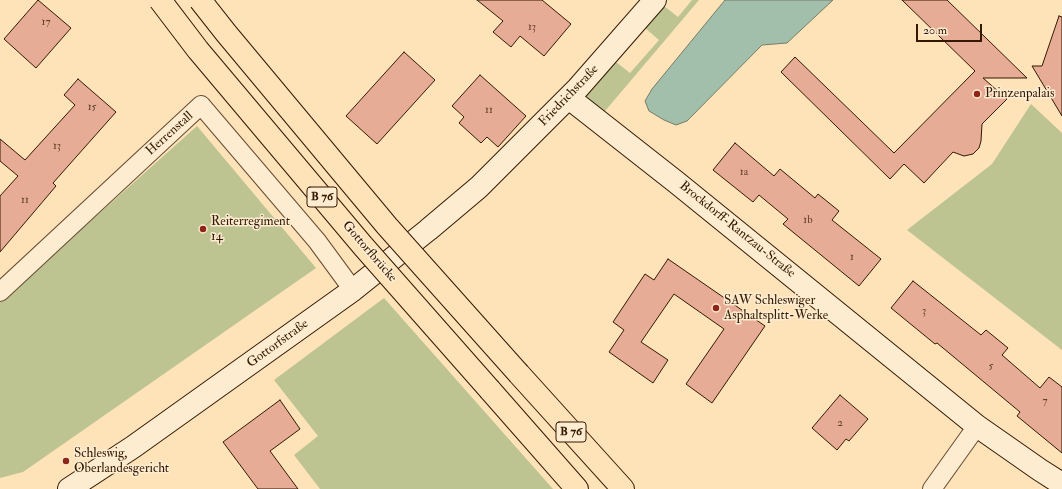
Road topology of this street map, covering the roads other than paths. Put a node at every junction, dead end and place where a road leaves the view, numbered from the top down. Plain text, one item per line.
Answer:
1 (160, 0) edge
2 (200, 0) edge
3 (655, 0) edge
4 (569, 98) junction
5 (479, 187) joint
6 (353, 290) junction
7 (0, 292) edge
8 (977, 426) junction
9 (559, 469) junction
10 (1062, 484) edge
11 (69, 489) edge
12 (572, 489) edge
13 (577, 489) edge
14 (623, 489) edge
15 (932, 489) edge

1 - 9 highway, Gottorfbrücke / B 76, bridge
2 - 14 highway, B 76, bridge
3 - 4 street, Friedrichstraße
4 - 5 street, Friedrichstraße
4 - 8 street, Brockdorff-Rantzau-Straße
5 - 6 street, Gottorfstraße
6 - 7 street, Herrenstall
6 - 11 street, Gottorfstraße
8 - 10 street, Brockdorff-Rantzau-Straße
8 - 15 street
9 - 12 highway
9 - 13 highway, B 76

